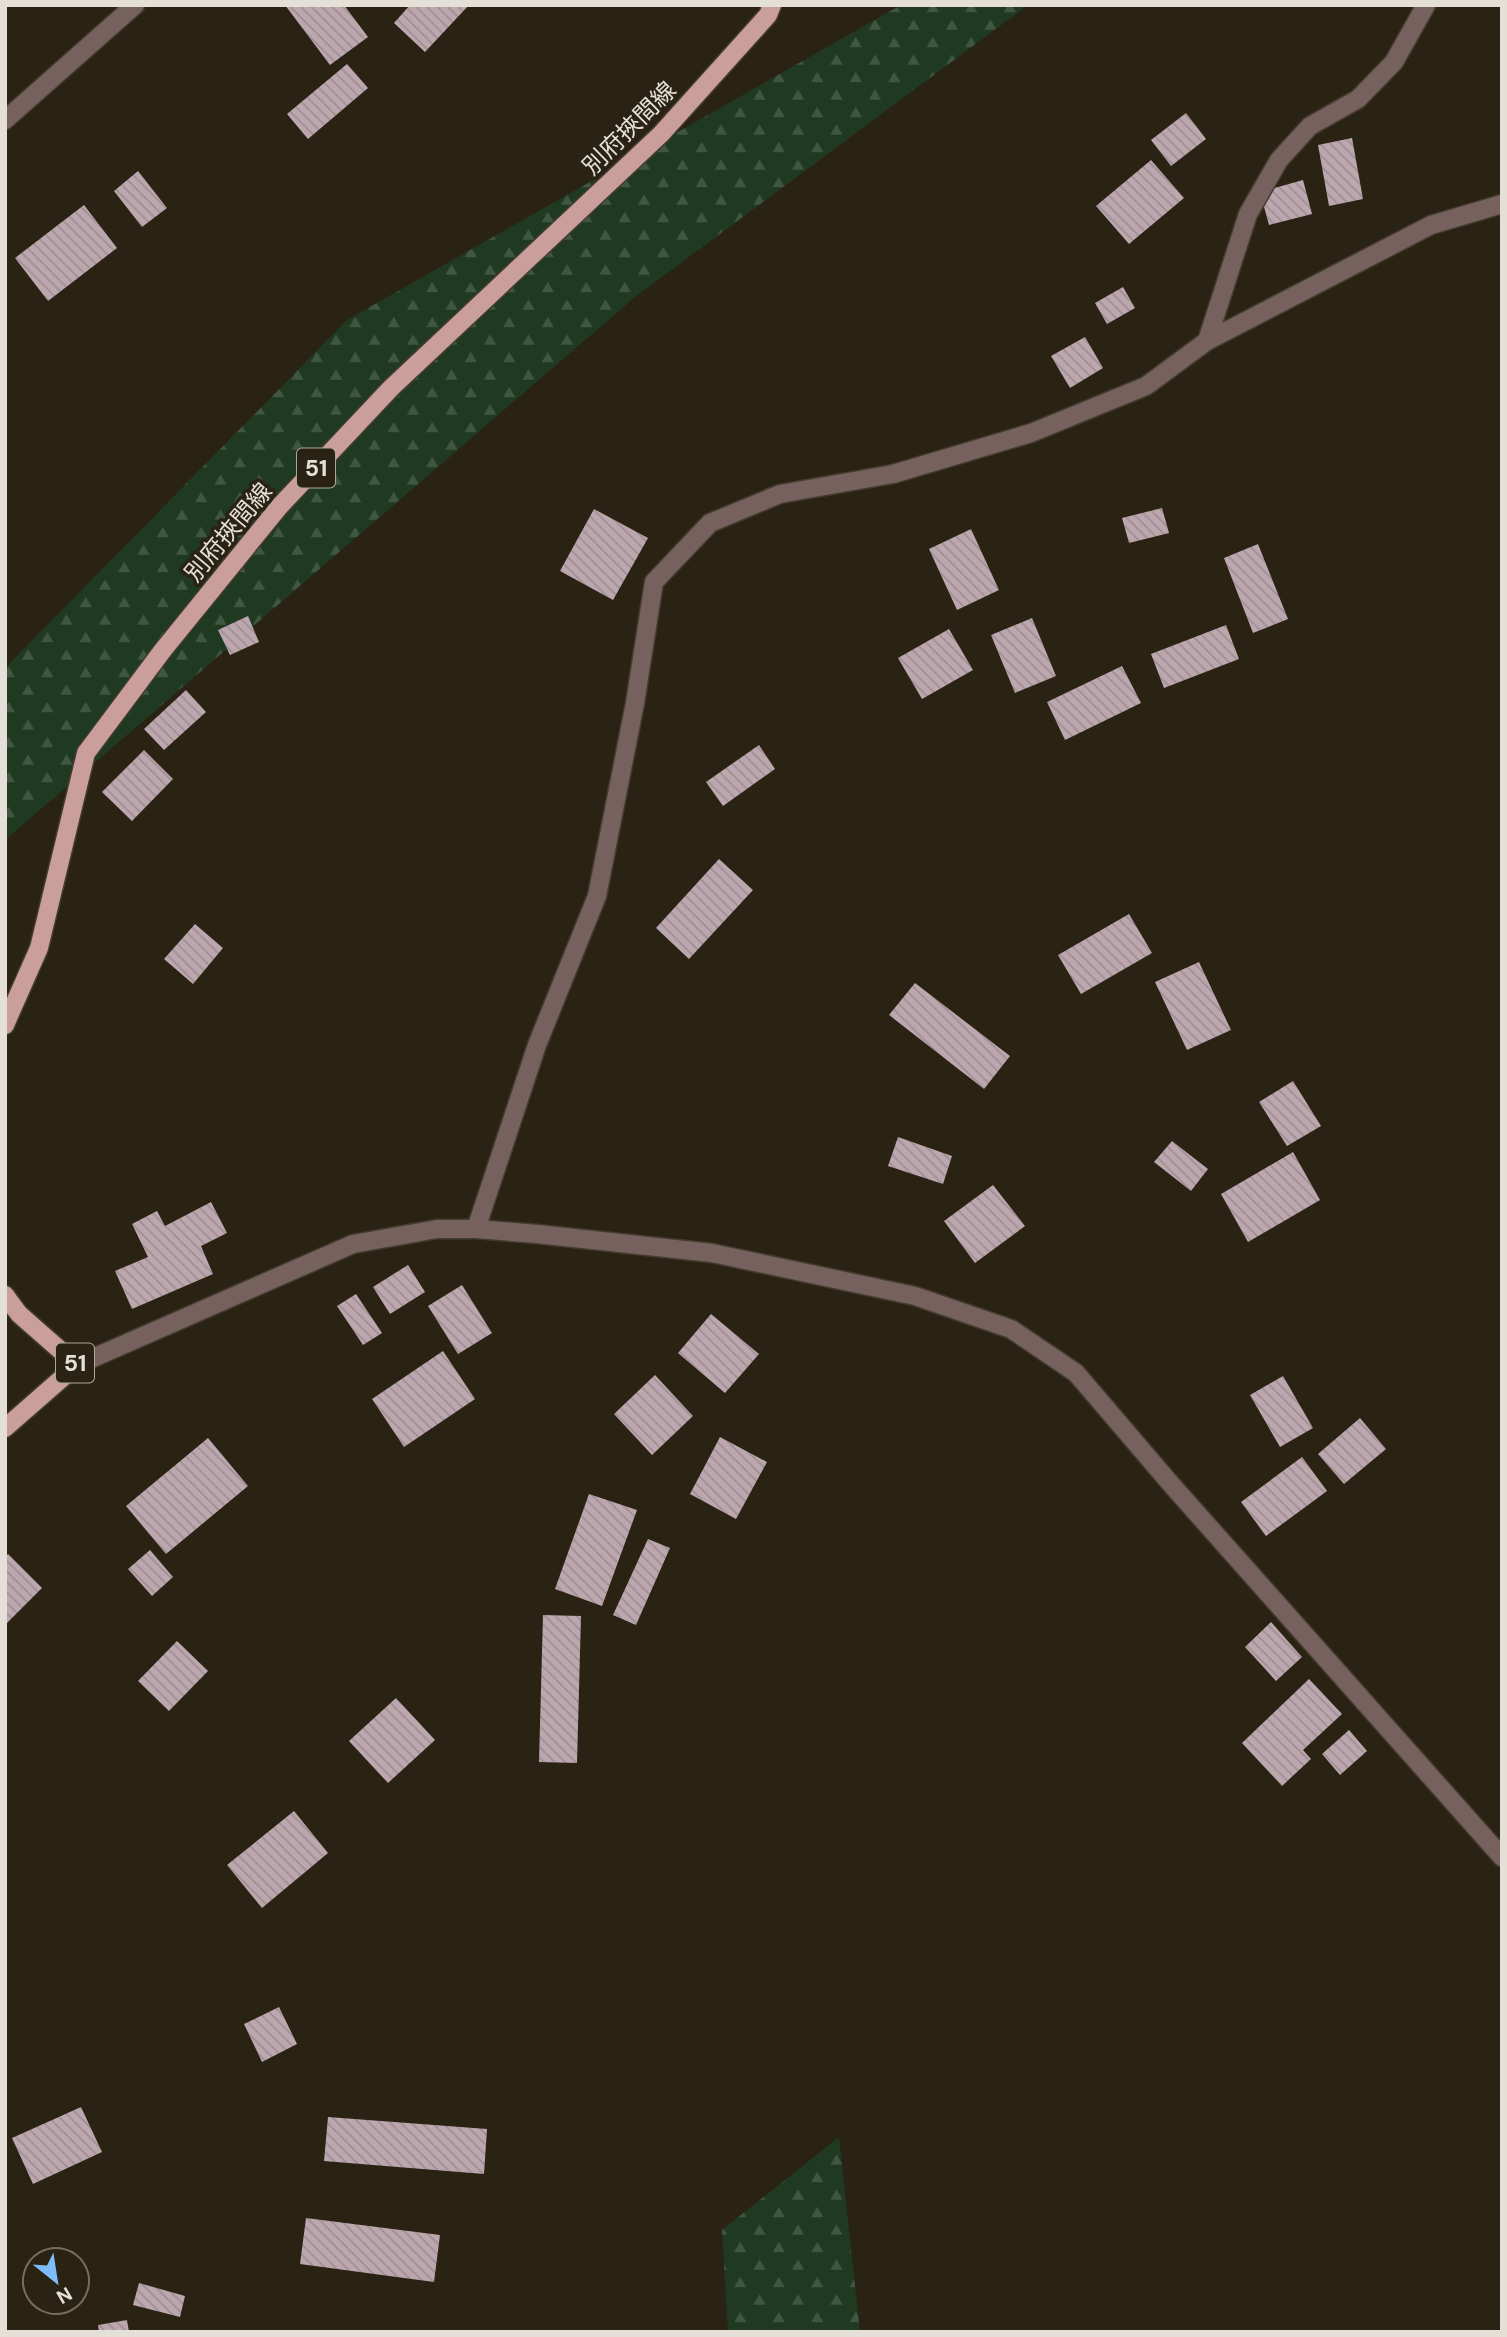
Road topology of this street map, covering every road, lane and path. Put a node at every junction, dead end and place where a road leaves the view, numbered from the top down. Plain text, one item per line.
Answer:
1 (135, 5) edge
2 (772, 5) edge
3 (1426, 5) edge
4 (5, 120) edge
5 (1502, 204) edge
6 (1207, 341) junction
7 (5, 1025) edge
8 (476, 1229) junction
9 (5, 1295) edge
10 (77, 1365) junction
11 (5, 1428) edge
12 (1502, 1857) edge

1 - 4 street
2 - 7 main road, 別府挾間線 / 51
3 - 6 street
5 - 6 street
6 - 8 street
8 - 10 street
8 - 12 street
9 - 10 main road, 51
10 - 11 main road, 51

